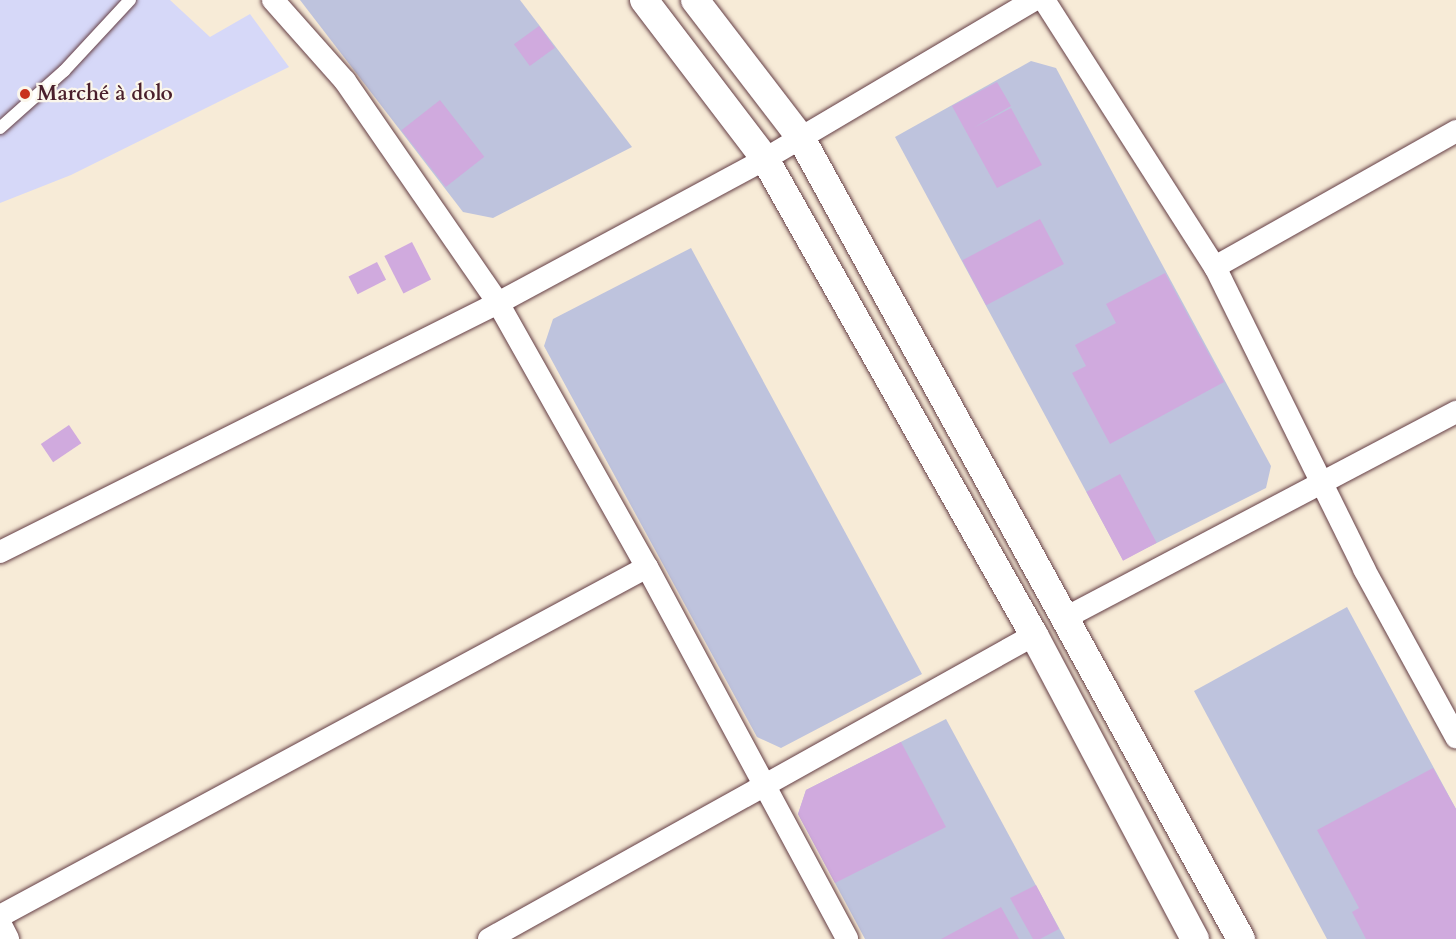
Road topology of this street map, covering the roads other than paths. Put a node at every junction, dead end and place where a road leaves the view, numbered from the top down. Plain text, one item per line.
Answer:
1 (130, 0) edge
2 (273, 0) edge
3 (644, 0) edge
4 (695, 0) edge
5 (1034, 0) edge
6 (1044, 0) edge
7 (0, 128) edge
8 (1456, 131) edge
9 (801, 138) junction
10 (765, 159) junction
11 (1215, 267) junction
12 (498, 303) junction
13 (1456, 412) edge
14 (1322, 484) junction
15 (0, 552) edge
16 (647, 567) junction
17 (1067, 617) junction
18 (1034, 635) junction
19 (1456, 737) edge
20 (765, 782) junction
21 (0, 916) edge
22 (0, 923) edge
23 (8, 939) edge
24 (489, 939) edge
25 (847, 939) edge
26 (1195, 939) edge
27 (1241, 939) edge

1 - 7 lane
2 - 12 street
3 - 10 street
4 - 9 street
5 - 9 street
6 - 11 street
8 - 11 street
9 - 10 street
9 - 17 street
10 - 12 street
10 - 18 street
11 - 14 street
12 - 15 street
12 - 16 street
13 - 14 street
14 - 17 street
14 - 19 street
16 - 20 street
16 - 21 street
17 - 27 street
18 - 20 street
18 - 26 street
20 - 24 street
20 - 25 street
22 - 23 street

